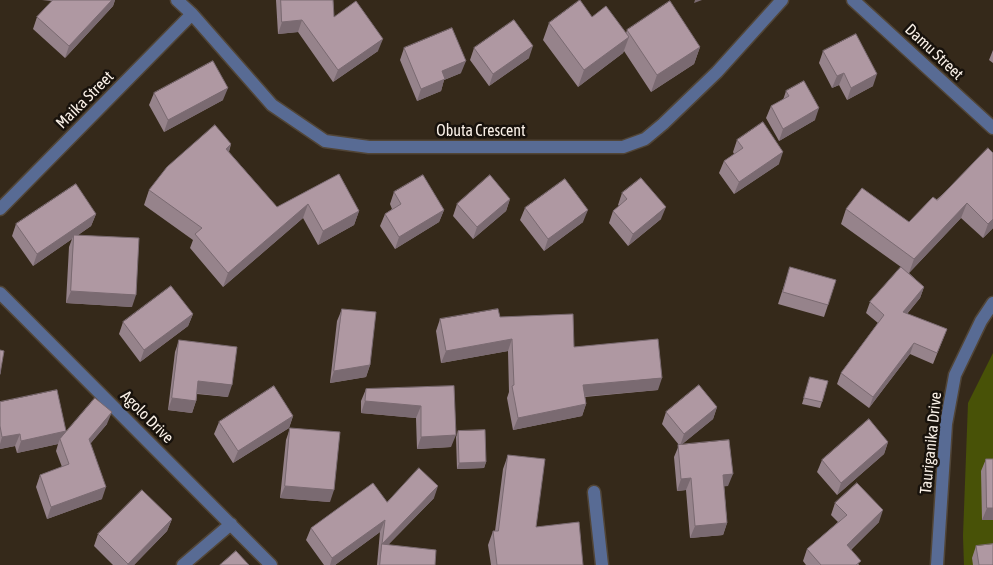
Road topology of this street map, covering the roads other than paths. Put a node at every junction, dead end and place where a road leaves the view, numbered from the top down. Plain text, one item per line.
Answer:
1 (177, 0) edge
2 (782, 0) edge
3 (853, 0) edge
4 (192, 14) junction
5 (993, 128) edge
6 (0, 209) edge
7 (0, 293) edge
8 (993, 303) edge
9 (594, 492) dead end
10 (231, 524) junction
11 (183, 565) edge
12 (271, 565) edge
13 (602, 565) edge
14 (937, 565) edge

1 - 4 street, Obuta Crescent
2 - 4 street, Obuta Crescent
3 - 5 street, Damu Street
4 - 6 street, Maika Street
7 - 10 street, Agolo Drive
8 - 14 street, Tauriganika Drive
9 - 13 street
10 - 11 street
10 - 12 street, Agolo Drive

